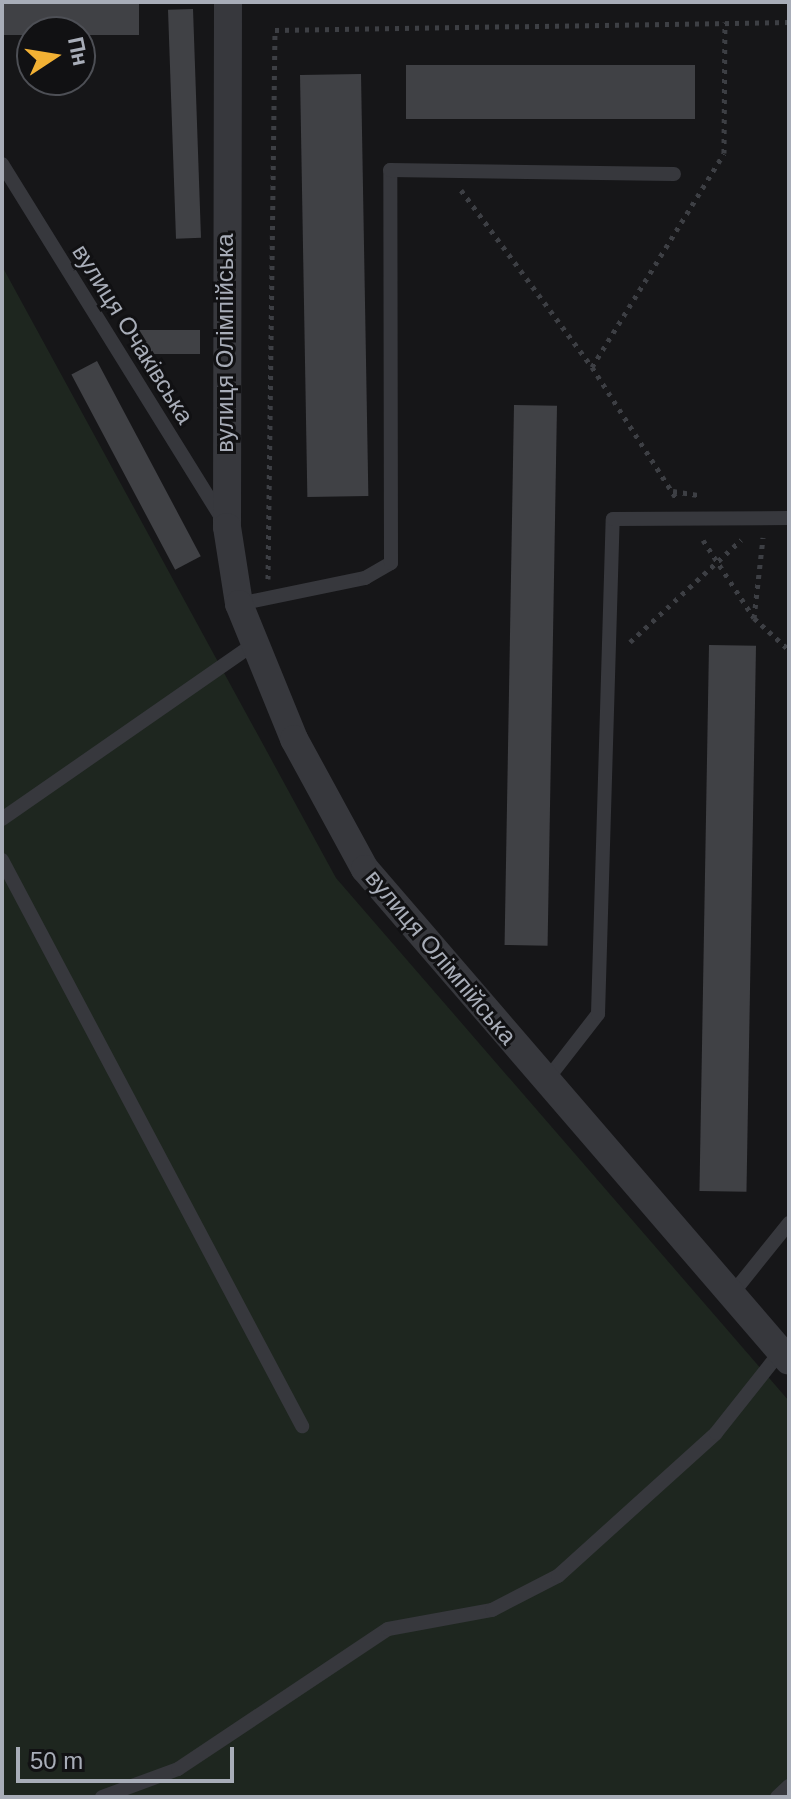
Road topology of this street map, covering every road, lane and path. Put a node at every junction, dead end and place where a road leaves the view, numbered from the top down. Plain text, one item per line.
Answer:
1 (228, 2) edge
2 (725, 22) junction
3 (789, 22) edge
4 (2, 164) edge
5 (446, 171) junction
6 (674, 174) dead end
7 (765, 518) junction
8 (789, 518) edge
9 (227, 527) junction
10 (268, 599) junction
11 (239, 604) junction
12 (754, 618) dead end
13 (255, 643) junction
14 (789, 650) edge
15 (609, 663) junction
16 (2, 819) edge
17 (2, 860) edge
18 (546, 1081) junction
19 (789, 1223) edge
20 (732, 1294) junction
21 (785, 1356) edge
22 (302, 1426) dead end
23 (789, 1786) edge
24 (102, 1797) edge
25 (777, 1797) edge

1 - 9 street, вулиця Олімпійська
2 - 3 path
2 - 5 path
2 - 10 path
4 - 9 lane, вулиця Очаківська
5 - 6 lane
5 - 10 lane
7 - 8 lane
7 - 15 path
7 - 15 lane
9 - 11 street, вулиця Олімпійська
10 - 11 lane
11 - 13 street, вулиця Олімпійська
12 - 14 path
13 - 16 lane
13 - 18 street, вулиця Олімпійська
15 - 18 lane
17 - 22 lane
18 - 20 street, вулиця Олімпійська
19 - 20 lane
20 - 21 street, вулиця Олімпійська
21 - 24 lane
23 - 25 lane

